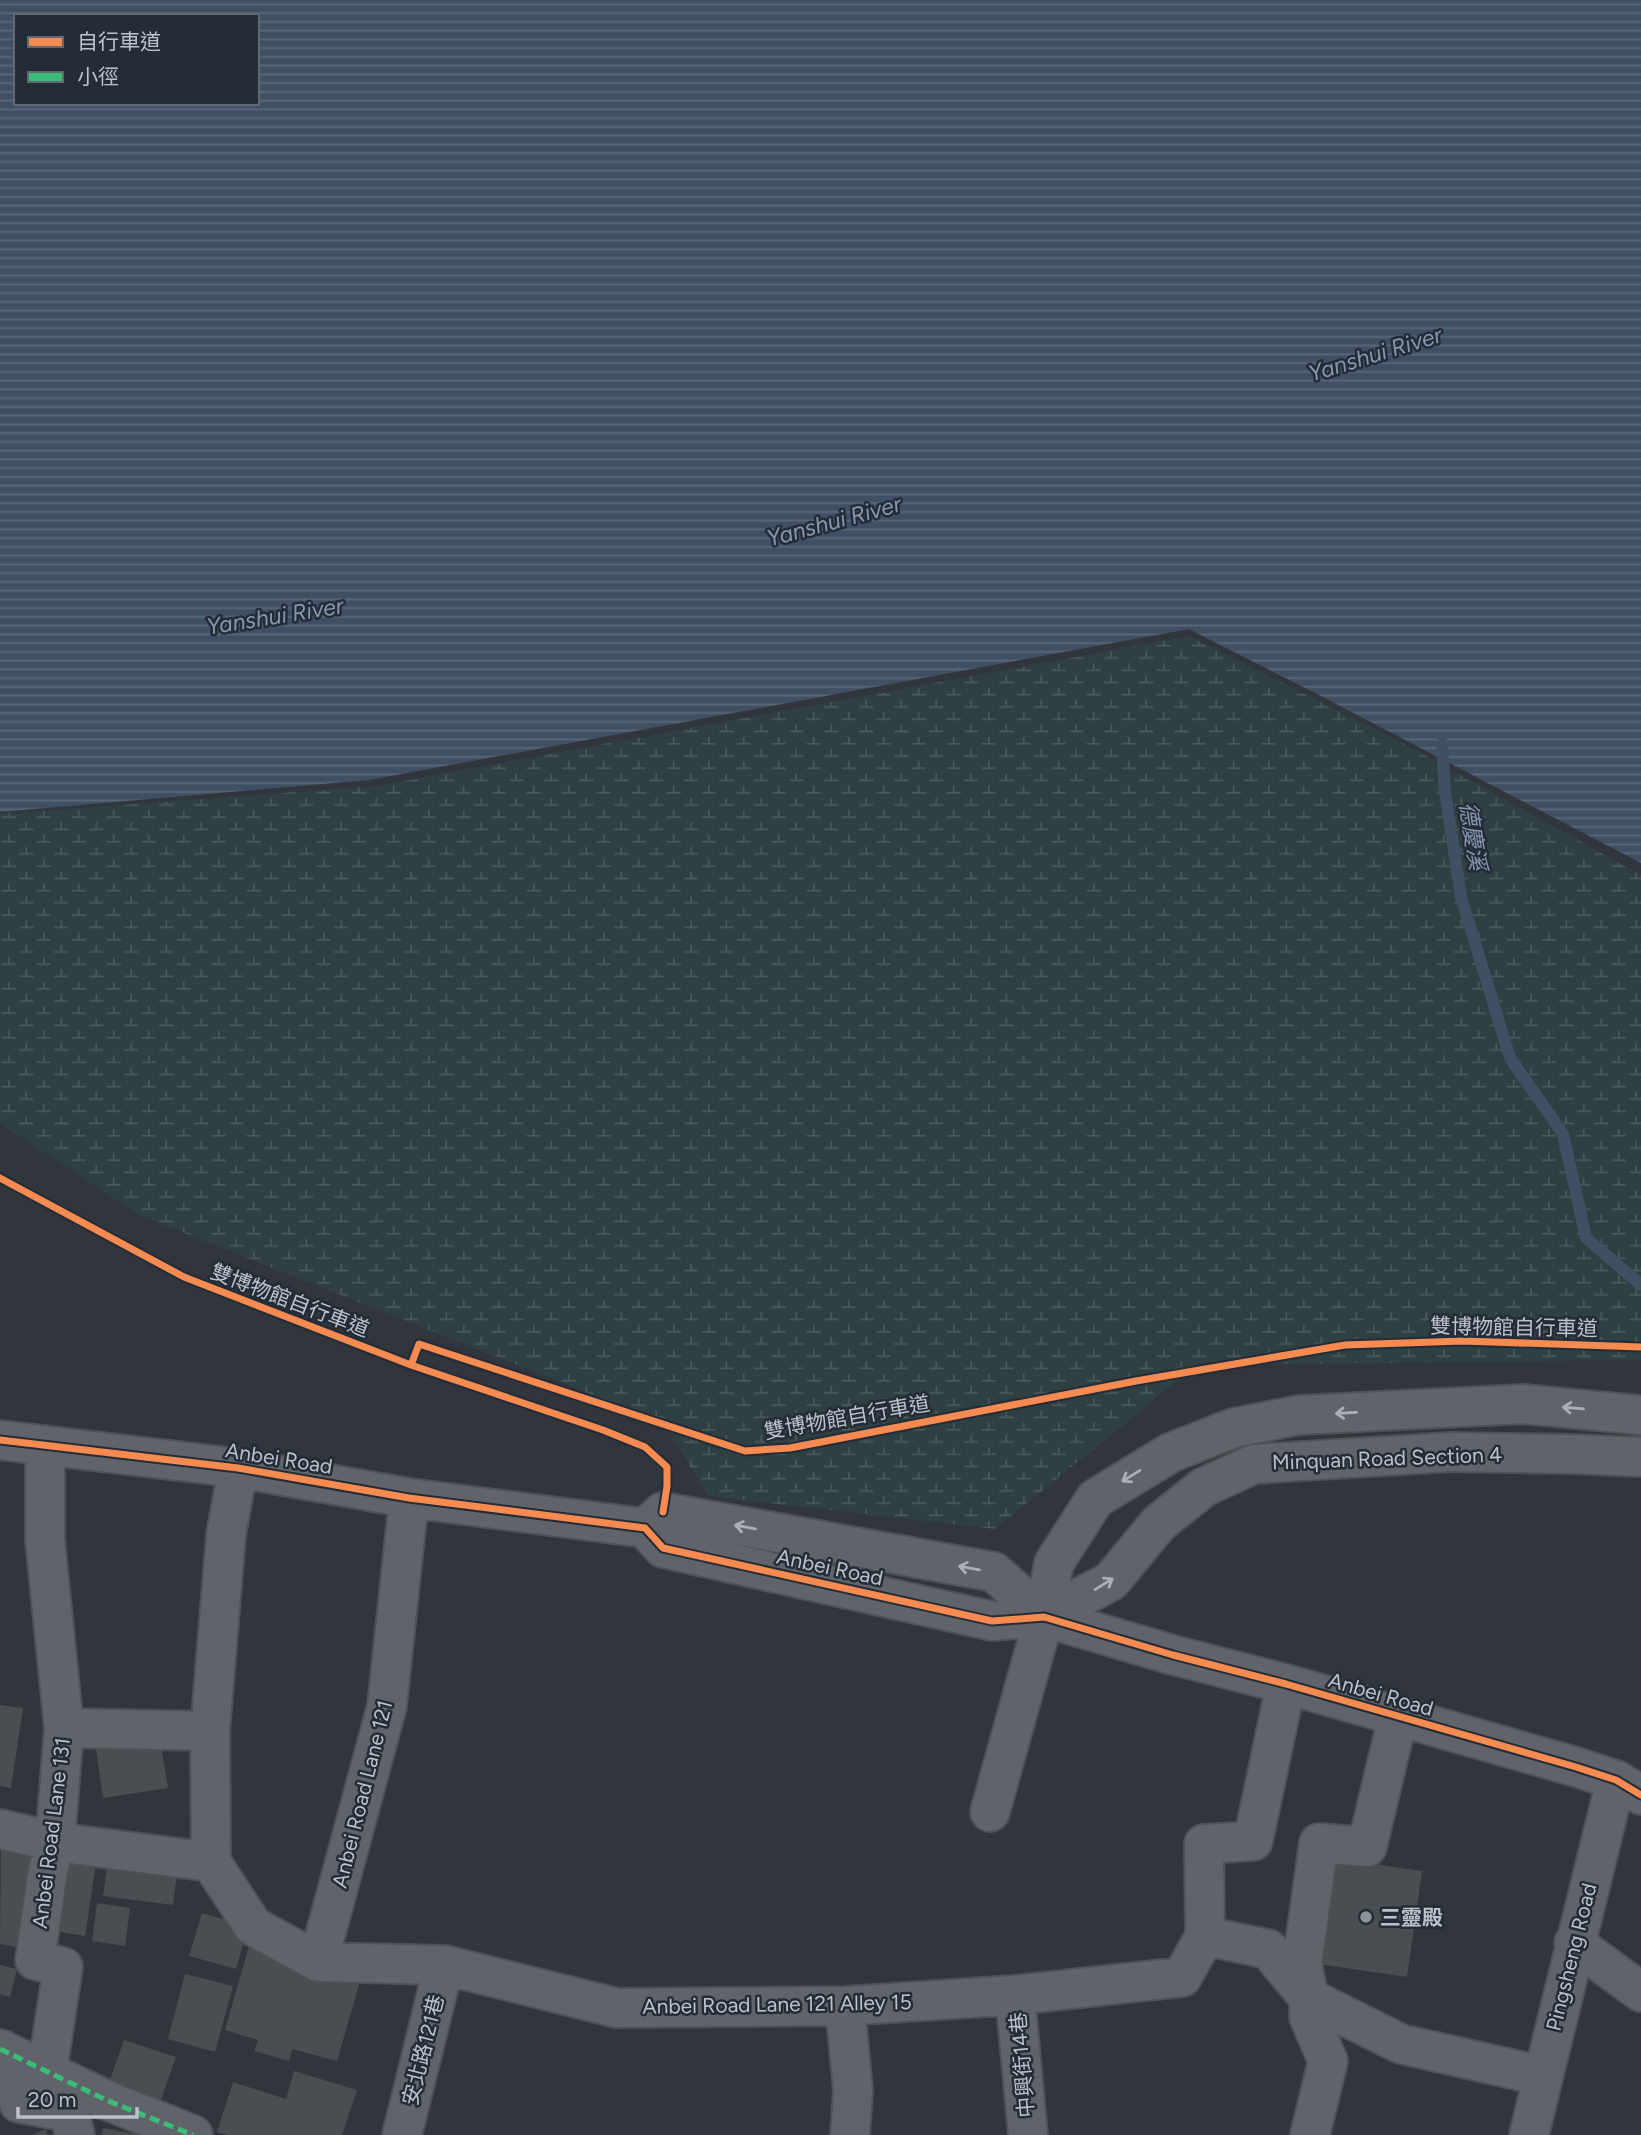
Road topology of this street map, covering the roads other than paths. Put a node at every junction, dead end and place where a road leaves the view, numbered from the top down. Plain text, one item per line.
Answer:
1 (1641, 1415) edge
2 (0, 1440) edge
3 (45, 1445) junction
4 (1641, 1457) edge
5 (238, 1468) junction
6 (409, 1498) junction
7 (1044, 1617) junction
8 (1286, 1684) junction
9 (1398, 1717) junction
10 (65, 1728) junction
11 (211, 1731) junction
12 (1628, 1788) edge
13 (990, 1812) dead end
14 (0, 1829) edge
15 (55, 1842) junction
16 (211, 1862) junction
17 (1205, 1937) junction
18 (1574, 1943) junction
19 (318, 1962) junction
20 (444, 1965) junction
21 (1641, 1992) edge
22 (1015, 1995) junction
23 (1309, 1998) junction
24 (845, 2006) junction
25 (2, 2050) edge
26 (47, 2072) junction
27 (1543, 2076) junction
28 (10, 2105) edge
29 (75, 2135) edge
30 (193, 2135) edge
31 (402, 2135) edge
32 (850, 2135) edge
33 (1028, 2135) edge
34 (1310, 2135) edge
35 (1529, 2135) edge

1 -> 7 street, Minquan Road Section 4
2 - 3 street, Anbei Road
3 - 5 street, Anbei Road
3 - 10 street, Anbei Road Lane 131
7 -> 4 street, Minquan Road Section 4
5 - 6 street, Anbei Road
5 - 11 street
6 - 7 street, Anbei Road
6 - 19 street, Anbei Road Lane 121
7 - 8 street, Anbei Road
7 - 13 street
8 - 9 street, Anbei Road
8 - 17 street
9 - 12 street, Anbei Road
9 - 23 street
10 - 11 street
10 - 15 street, Anbei Road Lane 131
11 - 16 street
12 - 18 street, Pingsheng Road
14 - 15 street
15 - 16 street
15 - 26 street, Anbei Road Lane 131
16 - 19 street, Anbei Road Lane 121 Alley 15
17 - 22 street, Anbei Road Lane 121 Alley 15
17 - 23 street
18 - 21 street
18 - 27 street, Pingsheng Road
19 - 20 street, Anbei Road Lane 121 Alley 15
20 - 24 street, Anbei Road Lane 121 Alley 15
20 - 31 street, 安北路121巷
22 - 24 street, Anbei Road Lane 121 Alley 15
22 - 33 street, 中興街14巷
23 - 27 street
23 - 34 street
24 - 32 street
25 - 26 street
25 - 28 street
26 - 30 street
27 - 35 street, Pingsheng Road
28 - 29 street

